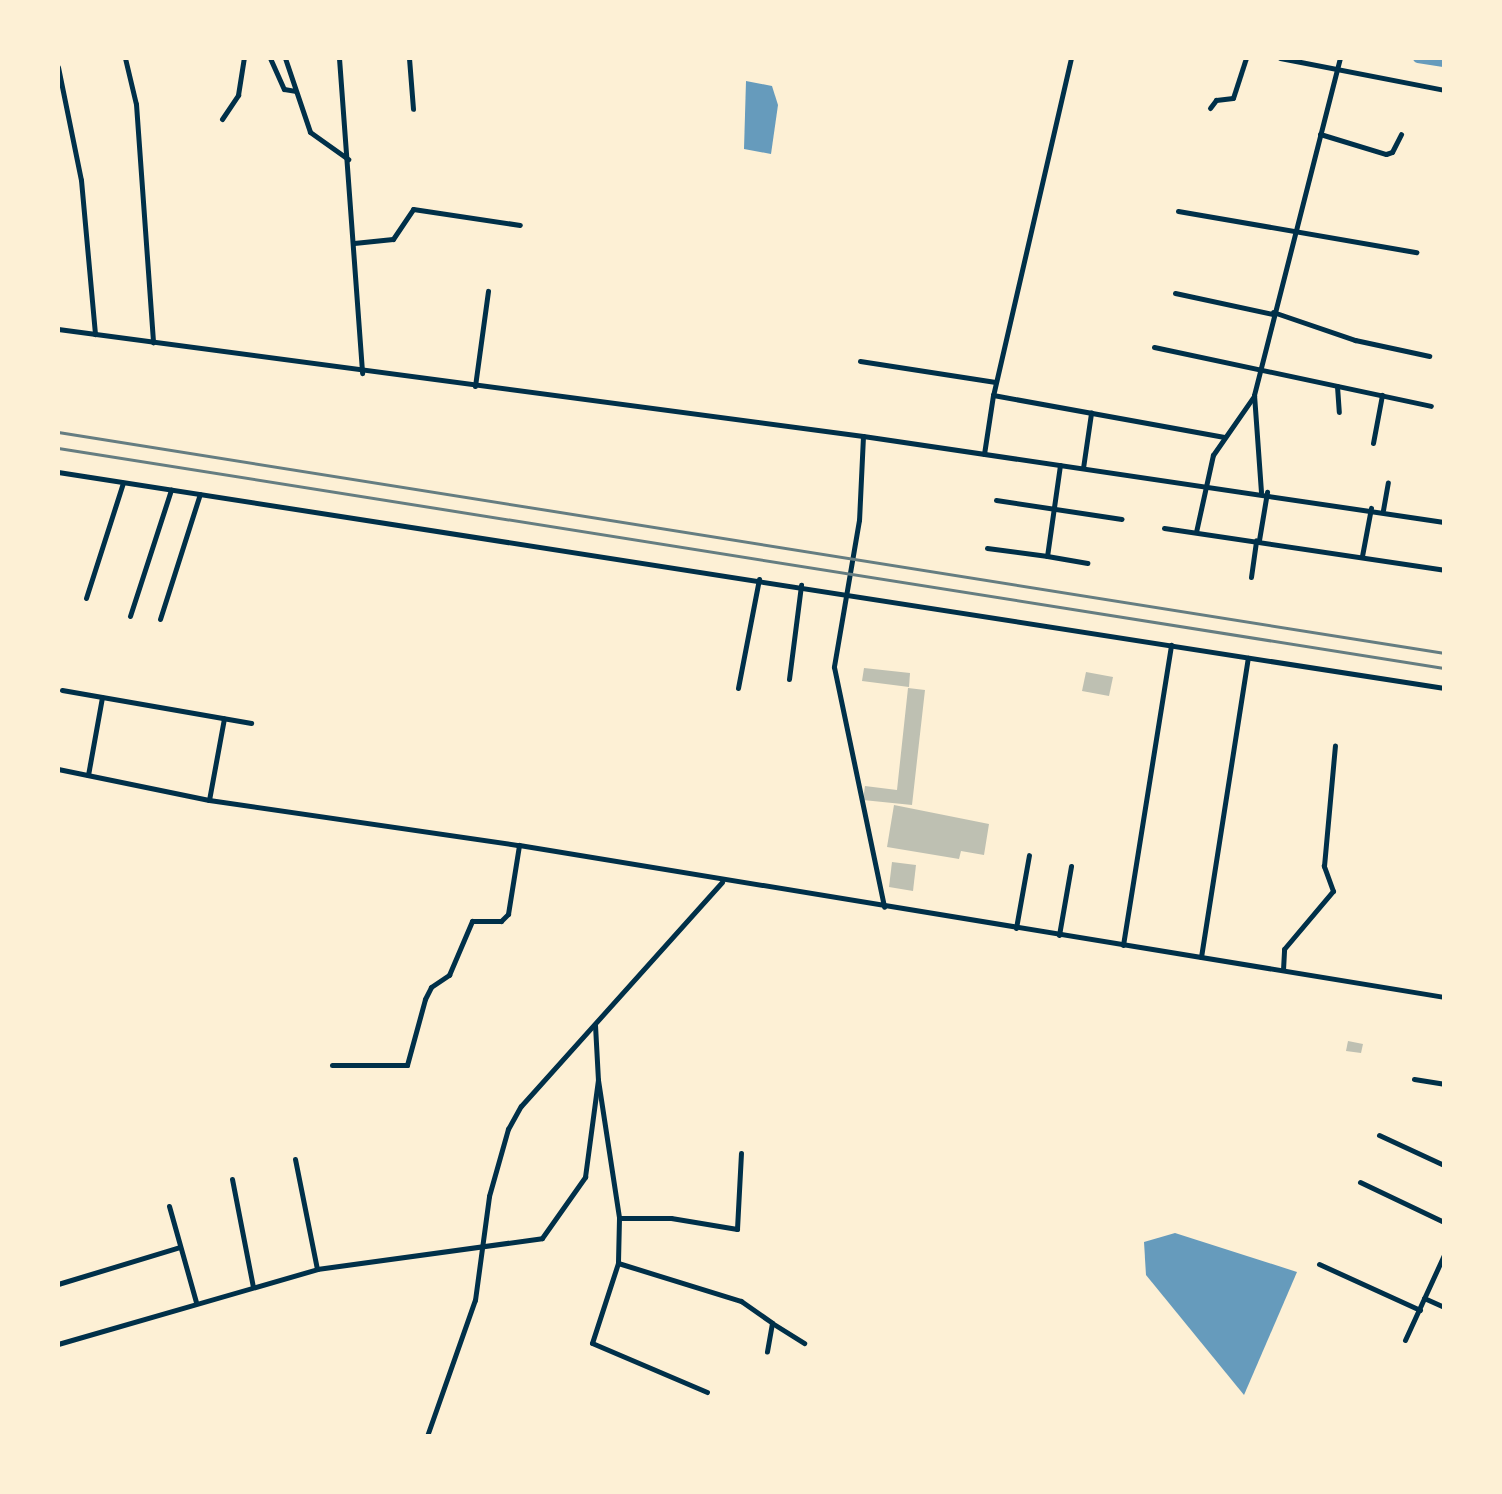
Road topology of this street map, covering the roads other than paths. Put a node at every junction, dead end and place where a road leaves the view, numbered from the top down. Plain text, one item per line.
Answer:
1 (125, 58) edge
2 (244, 58) edge
3 (270, 58) edge
4 (285, 58) edge
5 (339, 58) edge
6 (409, 58) edge
7 (1071, 58) edge
8 (1246, 58) edge
9 (1280, 58) edge
10 (1340, 59) edge
11 (58, 67) edge
12 (1337, 71) junction
13 (1444, 90) edge
14 (295, 91) junction
15 (1210, 108) dead end
16 (413, 109) dead end
17 (222, 119) dead end
18 (1320, 134) junction
19 (1401, 134) dead end
20 (348, 160) junction
21 (1178, 211) dead end
22 (520, 225) dead end
23 (1295, 227) junction
24 (354, 243) junction
25 (1416, 252) dead end
26 (488, 291) dead end
27 (1175, 293) dead end
28 (1273, 313) junction
29 (58, 329) edge
30 (95, 334) junction
31 (153, 342) junction
32 (1154, 347) dead end
33 (1429, 356) dead end
34 (860, 361) dead end
35 (1261, 370) junction
36 (362, 373) junction
37 (995, 382) junction
38 (475, 386) junction
39 (1337, 386) junction
40 (993, 395) junction
41 (1254, 395) junction
42 (1382, 395) junction
43 (1431, 406) dead end
44 (1339, 412) dead end
45 (1092, 413) junction
46 (863, 436) junction
47 (1224, 437) junction
48 (1373, 443) dead end
49 (984, 454) junction
50 (1060, 465) junction
51 (1083, 468) junction
52 (58, 472) edge
53 (1388, 482) dead end
54 (123, 483) junction
55 (1205, 486) junction
56 (171, 490) junction
57 (1264, 492) junction
58 (200, 494) junction
59 (996, 500) dead end
60 (1371, 508) junction
61 (1054, 509) junction
62 (1383, 510) junction
63 (1122, 519) dead end
64 (1444, 522) edge
65 (1164, 528) dead end
66 (1196, 532) junction
67 (1257, 540) junction
68 (987, 548) dead end
69 (1047, 556) junction
70 (1362, 556) junction
71 (1087, 563) dead end
72 (1444, 570) edge
73 (1251, 577) dead end
74 (759, 579) junction
75 (801, 585) junction
76 (846, 593) junction
77 (86, 598) dead end
78 (130, 616) dead end
79 (160, 619) dead end
80 (1171, 645) junction
81 (1248, 658) junction
82 (789, 679) dead end
83 (738, 688) dead end
84 (1444, 688) edge
85 (62, 690) dead end
86 (102, 697) junction
87 (224, 718) junction
88 (251, 723) dead end
89 (1335, 745) dead end
90 (58, 769) edge
91 (88, 775) junction
92 (209, 800) junction
93 (519, 845) junction
94 (1029, 855) dead end
95 (1071, 866) dead end
96 (723, 881) junction
97 (884, 907) junction
98 (1016, 928) junction
99 (1059, 935) junction
100 (1123, 945) junction
101 (1201, 957) junction
102 (1283, 970) junction
103 (1444, 997) edge
104 (595, 1024) junction
105 (332, 1065) dead end
106 (1414, 1079) dead end
107 (598, 1080) junction
108 (1444, 1084) edge
109 (1379, 1135) dead end
110 (741, 1153) dead end
111 (295, 1159) dead end
112 (1444, 1165) edge
113 (232, 1179) dead end
114 (1360, 1182) dead end
115 (169, 1206) dead end
116 (619, 1218) junction
117 (1444, 1222) edge
118 (480, 1245) junction
119 (180, 1247) junction
120 (1444, 1255) edge
121 (618, 1263) junction
122 (1319, 1264) dead end
123 (317, 1269) junction
124 (58, 1284) edge
125 (253, 1287) junction
126 (1424, 1298) junction
127 (196, 1302) junction
128 (1444, 1307) edge
129 (1420, 1310) junction
130 (772, 1323) junction
131 (1405, 1340) dead end
132 (804, 1343) dead end
133 (58, 1344) edge
134 (767, 1352) dead end
135 (707, 1392) dead end
136 (427, 1436) edge

1 - 31 street
2 - 17 street
3 - 14 street
4 - 14 street
5 - 20 street
6 - 16 street
7 - 37 street
8 - 15 street
9 - 12 street
10 - 12 street
11 - 30 street
12 - 13 street
12 - 18 street
14 - 20 street
18 - 19 street
18 - 23 street
20 - 24 street
21 - 23 street
22 - 24 street
23 - 25 street
23 - 28 street
24 - 36 street
26 - 38 street
27 - 28 street
28 - 33 street
28 - 35 street
29 - 30 street
30 - 31 street
31 - 36 street
32 - 35 street
34 - 37 street
35 - 39 street
35 - 41 street
36 - 38 street
37 - 40 street
38 - 46 street
39 - 42 street
39 - 44 street
40 - 45 street
40 - 49 street
41 - 47 street
41 - 57 street
42 - 43 street
42 - 48 street
45 - 47 street
45 - 51 street
46 - 49 street
46 - 76 street
47 - 55 street
49 - 50 street
50 - 51 street
50 - 61 street
51 - 55 street
52 - 54 street
53 - 62 street
54 - 56 street
54 - 77 street
55 - 57 street
55 - 66 street
56 - 58 street
56 - 78 street
57 - 60 street
57 - 67 street
58 - 74 street
58 - 79 street
59 - 61 street
60 - 62 street
60 - 70 street
61 - 63 street
61 - 69 street
62 - 64 street
65 - 66 street
66 - 67 street
67 - 70 street
67 - 73 street
68 - 69 street
69 - 71 street
70 - 72 street
74 - 75 street
74 - 83 street
75 - 76 street
75 - 82 street
76 - 80 street
76 - 97 street
80 - 81 street
80 - 100 street
81 - 84 street
81 - 101 street
85 - 86 street
86 - 87 street
86 - 91 street
87 - 88 street
87 - 92 street
89 - 102 street
90 - 91 street
91 - 92 street
92 - 93 street
93 - 96 street
93 - 105 street
94 - 98 street
95 - 99 street
96 - 97 street
96 - 104 street
97 - 98 street
98 - 99 street
99 - 100 street
100 - 101 street
101 - 102 street
102 - 103 street
104 - 107 street
104 - 118 street
106 - 108 street
107 - 116 street
107 - 118 street
109 - 112 street
110 - 116 street
111 - 123 street
113 - 125 street
114 - 117 street
115 - 119 street
116 - 121 street
118 - 123 street
118 - 136 street
119 - 124 street
119 - 127 street
120 - 126 street
121 - 130 street
121 - 135 street
122 - 129 street
123 - 125 street
125 - 127 street
126 - 128 street
126 - 129 street
127 - 133 street
129 - 131 street
130 - 132 street
130 - 134 street

